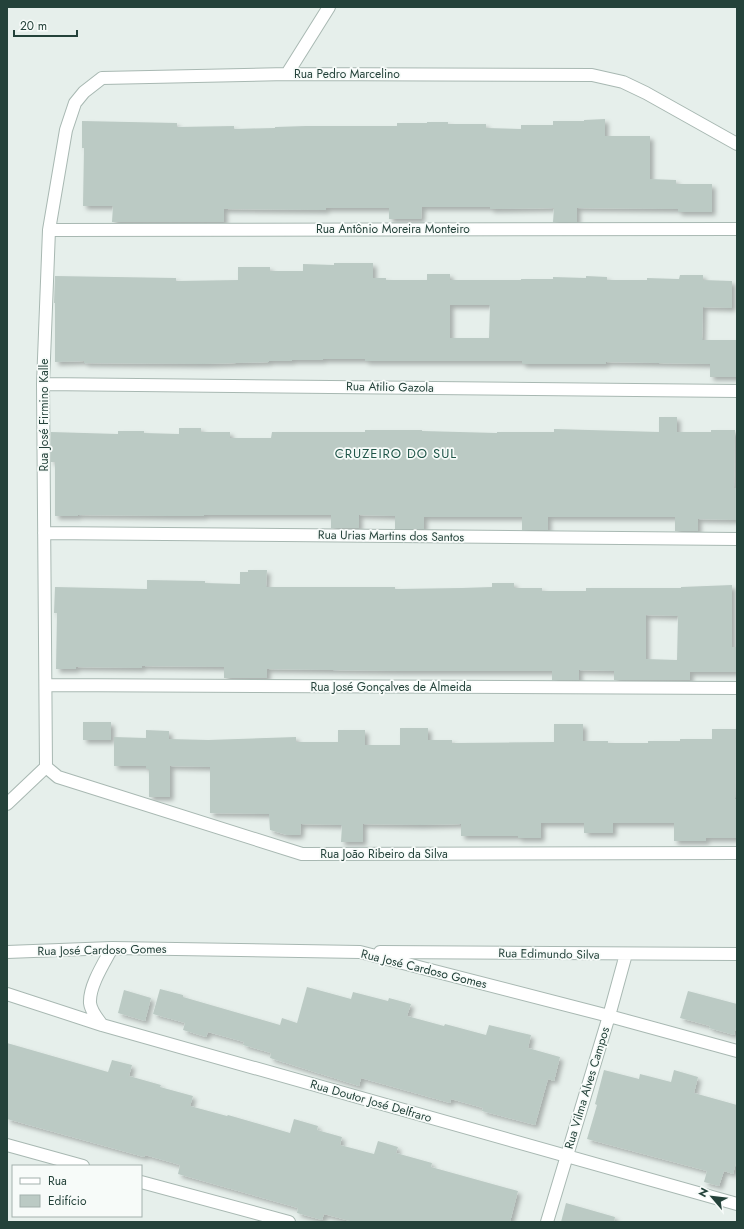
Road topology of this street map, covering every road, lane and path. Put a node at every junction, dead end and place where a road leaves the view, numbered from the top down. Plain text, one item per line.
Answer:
1 (328, 7) edge
2 (287, 74) junction
3 (102, 78) joint
4 (737, 144) edge
5 (737, 229) edge
6 (49, 230) junction
7 (43, 384) junction
8 (737, 391) edge
9 (44, 533) junction
10 (737, 539) edge
11 (46, 685) junction
12 (737, 688) edge
13 (46, 767) junction
14 (7, 804) edge
15 (737, 853) edge
16 (112, 948) junction
17 (7, 952) edge
18 (360, 952) junction
19 (626, 954) junction
20 (737, 954) edge
21 (7, 994) edge
22 (610, 1016) junction
23 (102, 1025) junction
24 (737, 1051) edge
25 (7, 1145) edge
26 (566, 1157) junction
27 (79, 1165) edge
28 (142, 1182) edge
29 (737, 1204) edge
30 (289, 1222) edge
31 (548, 1222) edge

1 - 2 street
2 - 3 street, Rua Pedro Marcelino
2 - 4 street, Rua Pedro Marcelino
3 - 6 street, Rua José Firmino Kalle
5 - 6 street, Rua Antônio Moreira Monteiro
6 - 7 street, Rua José Firmino Kalle
7 - 8 street, Rua Atilio Gazola
7 - 9 street, Rua José Firmino Kalle
9 - 10 street, Rua Urias Martins dos Santos
9 - 11 street, Rua José Firmino Kalle
11 - 12 street, Rua José Gonçalves de Almeida
11 - 13 street, Rua José Firmino Kalle
13 - 14 street
13 - 15 street, Rua João Ribeiro da Silva
16 - 17 street, Rua José Cardoso Gomes
16 - 18 street, Rua José Cardoso Gomes
16 - 23 street
18 - 19 street, Rua Edimundo Silva
18 - 22 street, Rua José Cardoso Gomes
19 - 20 street, Rua Edimundo Silva
19 - 22 street, Rua Vilma Alves Campos
21 - 23 street, Rua Doutor José Delfraro
22 - 24 street, Rua José Cardoso Gomes
22 - 26 street, Rua Vilma Alves Campos
23 - 26 street, Rua Doutor José Delfraro
25 - 27 street
26 - 29 street, Rua Doutor José Delfraro
26 - 31 street, Rua Vilma Alves Campos
28 - 30 street

